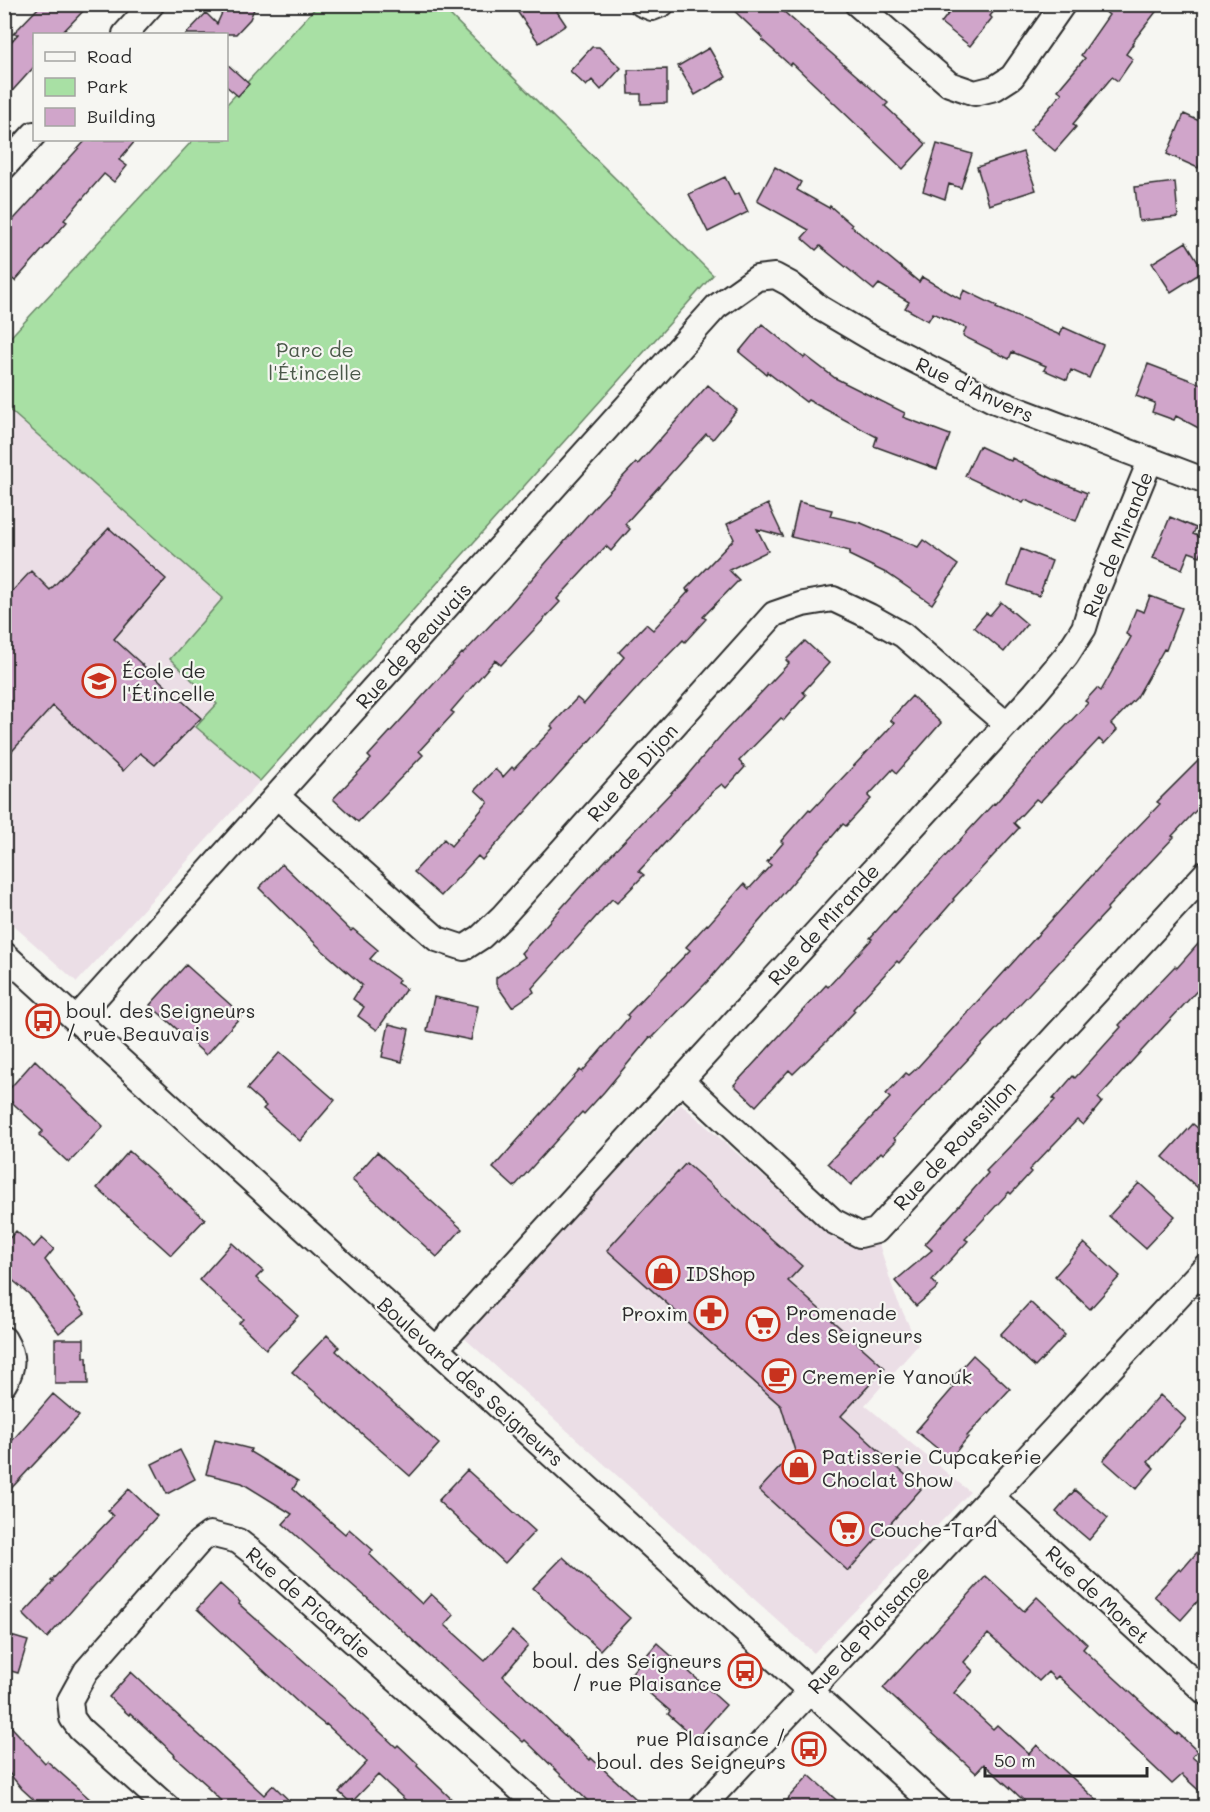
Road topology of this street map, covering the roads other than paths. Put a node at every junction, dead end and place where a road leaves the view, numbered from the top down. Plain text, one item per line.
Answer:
1 (153, 4) edge
2 (642, 4) edge
3 (662, 4) edge
4 (857, 4) edge
5 (1063, 4) edge
6 (126, 33) edge
7 (33, 135) edge
8 (4, 166) edge
9 (757, 278) joint
10 (1150, 461) junction
11 (1206, 481) edge
12 (1006, 724) junction
13 (277, 796) junction
14 (1206, 873) edge
15 (4, 954) edge
16 (76, 1019) junction
17 (681, 1080) junction
18 (1206, 1266) edge
19 (4, 1339) edge
20 (436, 1349) junction
21 (4, 1384) edge
22 (991, 1496) junction
23 (1202, 1682) edge
24 (810, 1691) junction
25 (168, 1808) edge
26 (541, 1808) edge
27 (701, 1808) edge
28 (938, 1808) edge

1 - 6 street
2 - 3 street
4 - 5 street
7 - 8 street
9 - 10 street, Rue d'Anvers
9 - 13 street, Rue de Beauvais
10 - 11 street, Rue d'Anvers
10 - 12 street, Rue de Mirande
12 - 13 street, Rue de Dijon
12 - 17 street, Rue de Mirande
13 - 16 street, Rue de Beauvais
14 - 17 street, Rue de Roussillon
15 - 16 street, Boulevard des Seigneurs
16 - 20 street, Boulevard des Seigneurs
17 - 20 street, Rue de Mirande
18 - 22 street, Rue de Plaisance
19 - 21 street
20 - 24 street, Boulevard des Seigneurs
22 - 23 street, Rue de Moret
22 - 24 street, Rue de Plaisance
24 - 27 street, Rue de Plaisance
24 - 28 street, Boulevard des Seigneurs
25 - 26 street, Rue de Picardie

